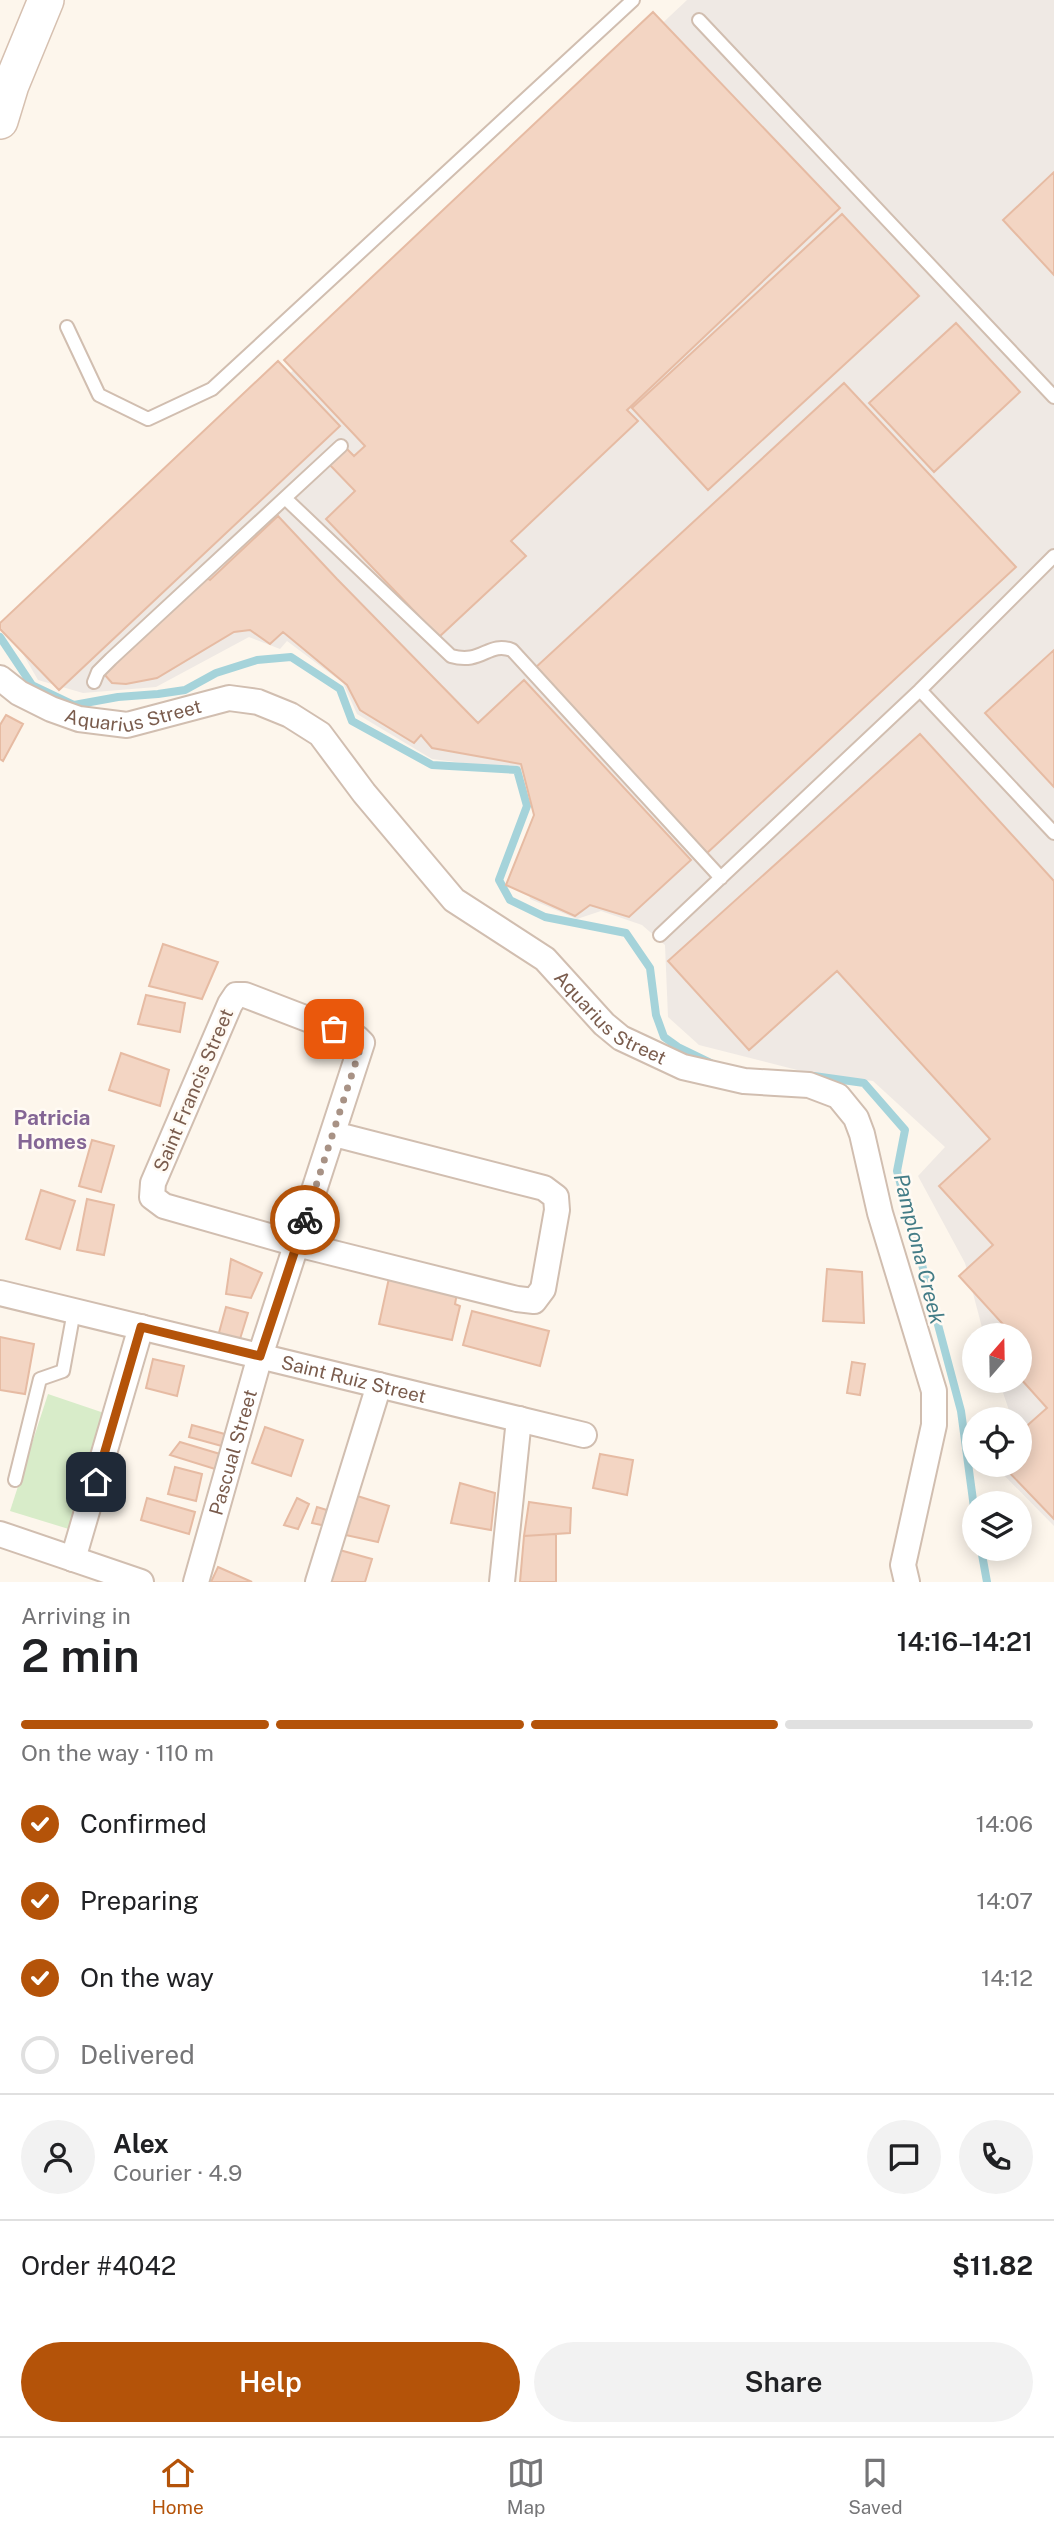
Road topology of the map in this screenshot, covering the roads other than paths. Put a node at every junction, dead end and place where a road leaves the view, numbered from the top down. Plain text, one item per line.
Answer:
1 (46, 0) edge
2 (633, 0) edge
3 (699, 20) dead end
4 (0, 121) edge
5 (67, 327) dead end
6 (1054, 397) edge
7 (341, 446) dead end
8 (285, 498) junction
9 (1054, 556) edge
10 (0, 678) edge
11 (94, 682) dead end
12 (920, 690) junction
13 (1054, 833) edge
14 (721, 878) junction
15 (660, 935) dead end
16 (362, 1043) joint
17 (334, 1134) junction
18 (298, 1244) junction
19 (0, 1293) edge
20 (74, 1311) junction
21 (141, 1327) junction
22 (260, 1356) junction
23 (379, 1385) junction
24 (519, 1419) junction
25 (584, 1435) dead end
26 (15, 1480) dead end
27 (0, 1534) edge
28 (73, 1559) junction
29 (141, 1582) edge
30 (196, 1582) edge
31 (318, 1582) edge
32 (502, 1582) edge
33 (906, 1582) edge

1 - 4 main road
2 - 5 lane
3 - 6 lane
7 - 8 lane
8 - 11 lane
8 - 14 lane
9 - 12 lane
10 - 33 street, Aquarius Street
12 - 13 lane
12 - 14 lane
14 - 15 lane
16 - 17 street, Pascual Street
16 - 18 street, Saint Francis Street
17 - 18 street, Pascual Street
17 - 18 street
18 - 22 street, Pascual Street
19 - 20 street, Saint Ruiz Street
20 - 21 street, Saint Ruiz Street
20 - 26 lane
21 - 22 street, Saint Ruiz Street
21 - 28 street
22 - 23 street, Saint Ruiz Street
22 - 30 street, Pascual Street
23 - 24 street, Saint Ruiz Street
23 - 31 street
24 - 25 street, Saint Ruiz Street
24 - 32 street
27 - 28 street
28 - 29 street

